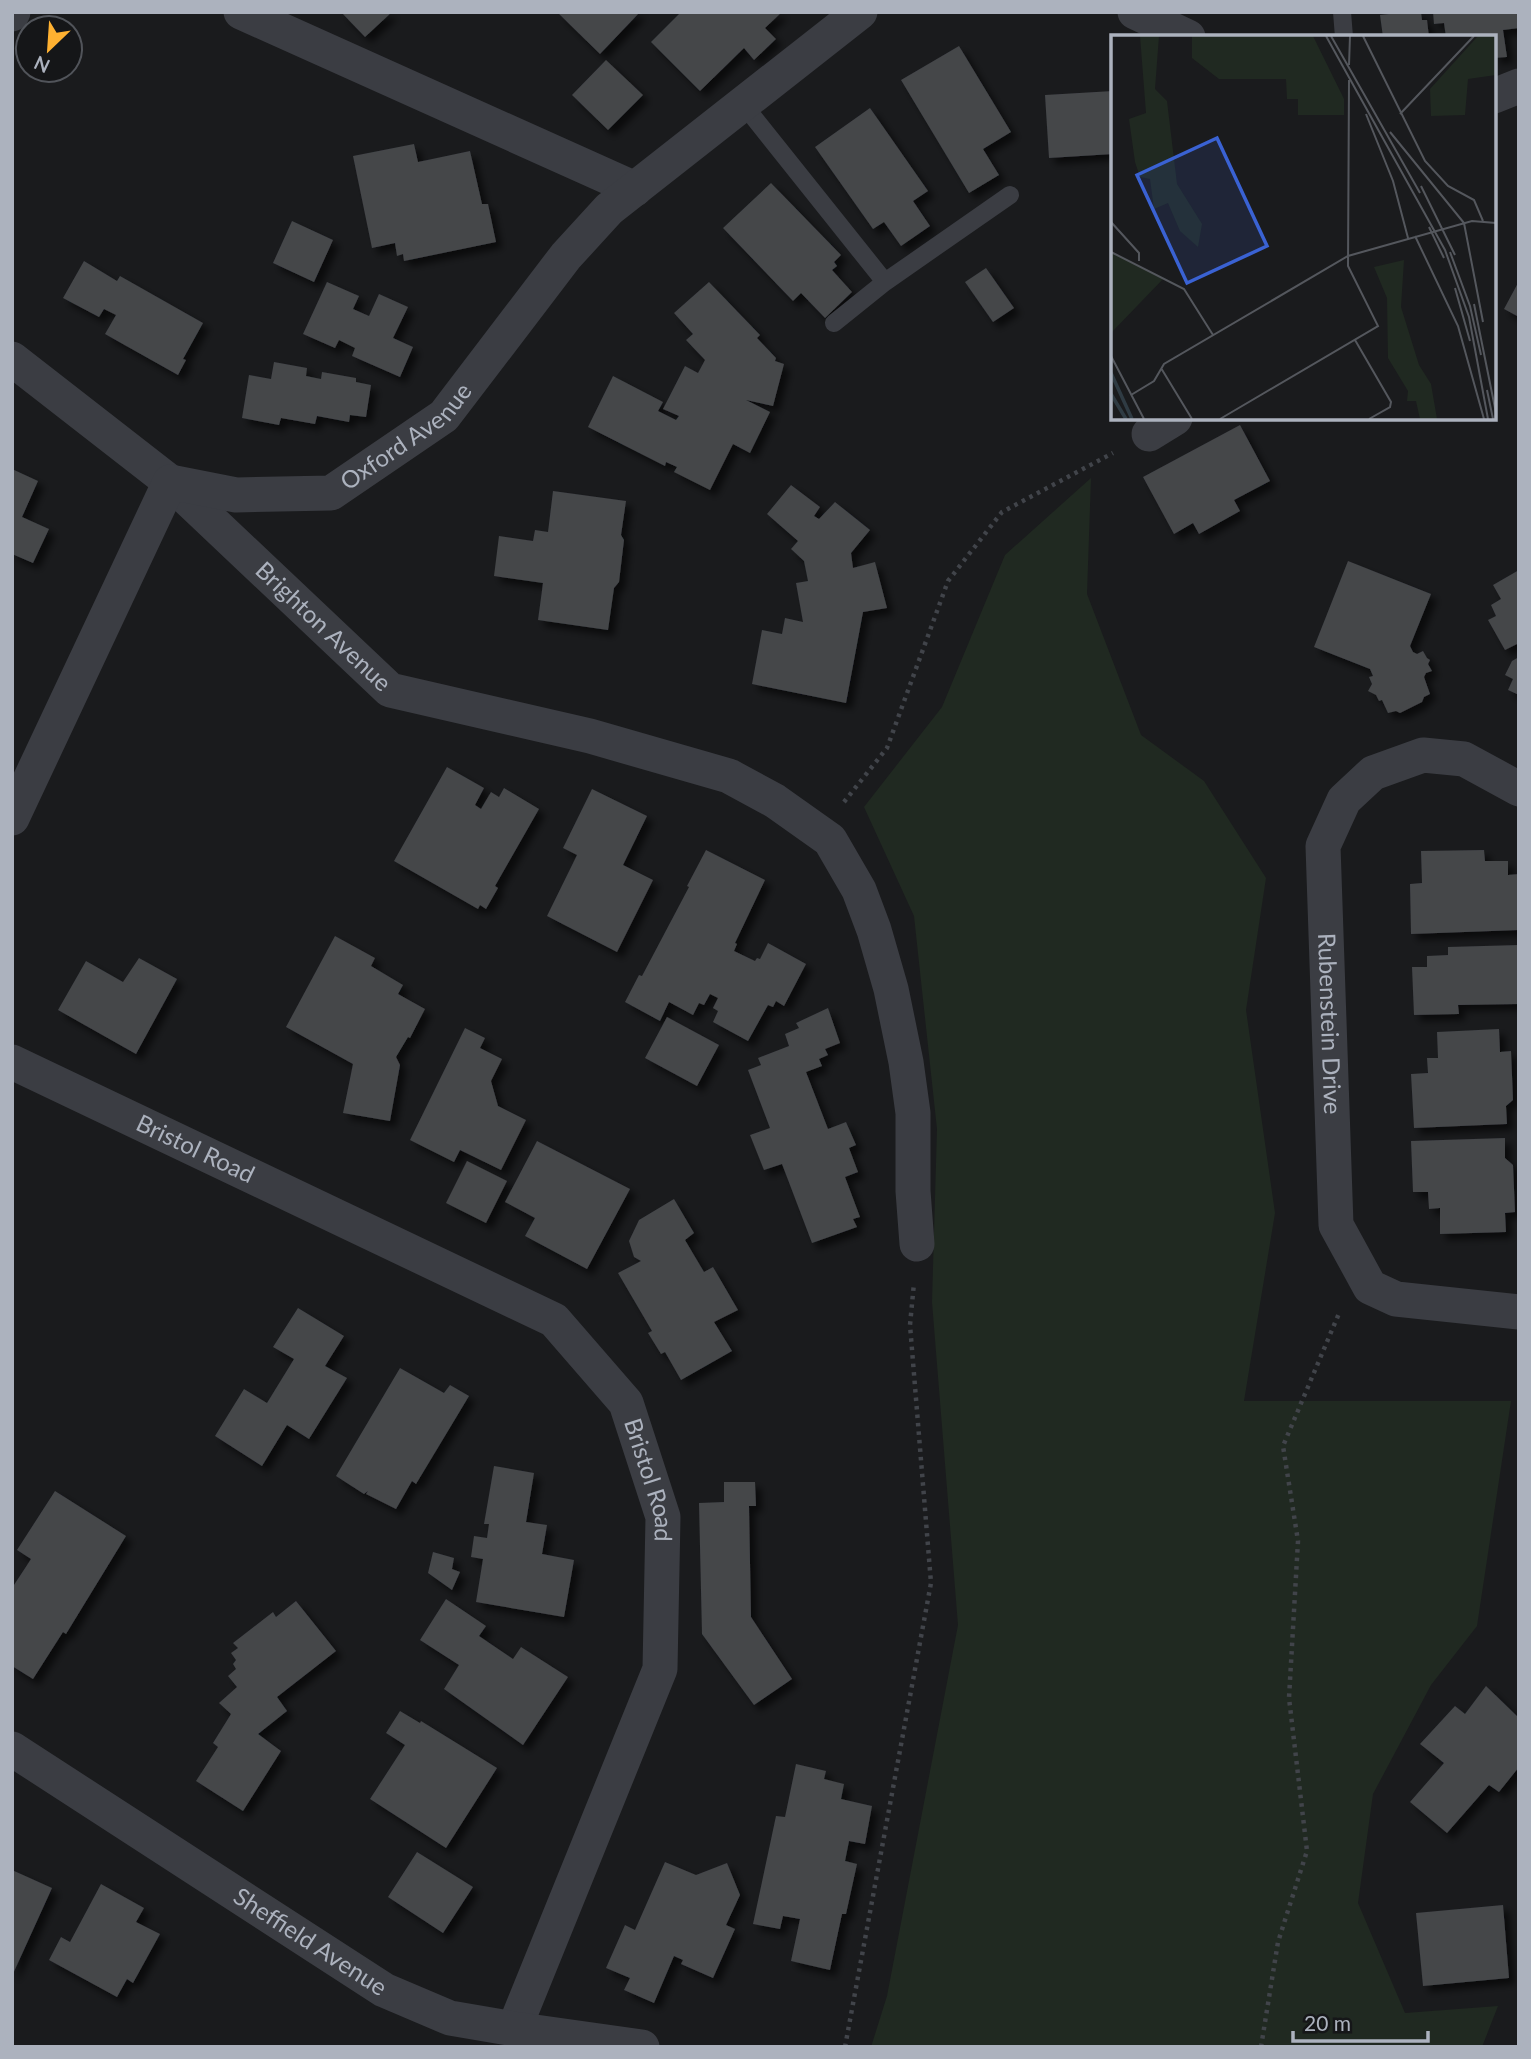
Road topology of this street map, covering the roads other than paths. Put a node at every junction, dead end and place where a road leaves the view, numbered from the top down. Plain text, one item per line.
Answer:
1 (241, 12) edge
2 (860, 12) edge
3 (1135, 12) edge
4 (1342, 12) edge
5 (1184, 35) edge
6 (1344, 35) edge
7 (1519, 86) edge
8 (1496, 95) edge
9 (743, 104) junction
10 (635, 189) junction
11 (1010, 195) dead end
12 (885, 282) junction
13 (834, 323) dead end
14 (12, 359) edge
15 (170, 482) junction
16 (1519, 789) edge
17 (12, 818) edge
18 (12, 1062) edge
19 (917, 1244) road end
20 (1519, 1312) edge
21 (12, 1749) edge
22 (514, 2029) junction
23 (642, 2047) edge

1 - 10 street
2 - 9 street, Oxford Avenue
3 - 5 street
4 - 6 lane
7 - 8 street
9 - 10 street, Oxford Avenue
9 - 12 lane
10 - 15 street, Oxford Avenue
11 - 12 lane
12 - 13 lane
14 - 15 street, Brighton Avenue
15 - 17 street
15 - 19 street, Brighton Avenue
16 - 20 street, Rubenstein Drive
18 - 22 street, Bristol Road
21 - 22 street, Sheffield Avenue
22 - 23 street, Sheffield Avenue

